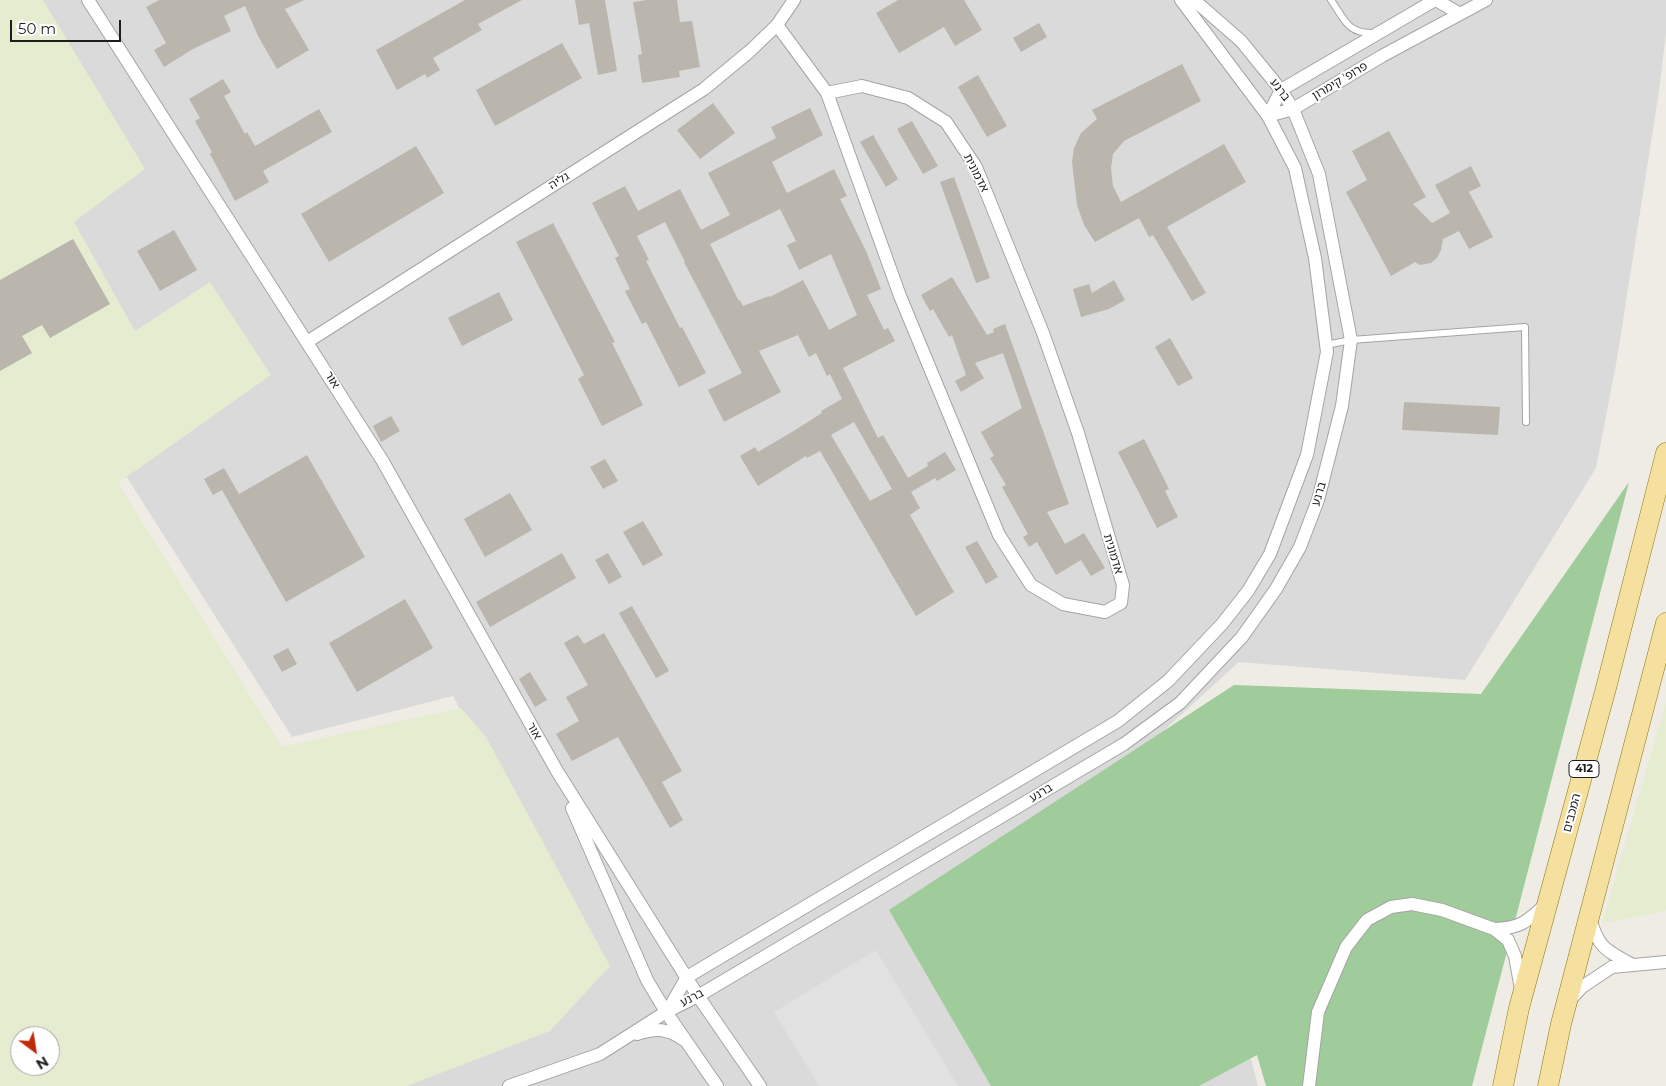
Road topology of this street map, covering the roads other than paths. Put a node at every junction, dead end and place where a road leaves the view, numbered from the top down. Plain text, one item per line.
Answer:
1 (88, 0) edge
2 (794, 0) edge
3 (1181, 0) edge
4 (1194, 0) edge
5 (1331, 0) edge
6 (1436, 0) edge
7 (1460, 0) edge
8 (1486, 0) edge
9 (1460, 14) junction
10 (778, 25) junction
11 (1381, 33) junction
12 (1281, 90) junction
13 (827, 93) junction
14 (1293, 109) junction
15 (1268, 116) junction
16 (1351, 340) junction
17 (307, 342) junction
18 (1326, 346) junction
19 (1526, 422) dead end
20 (1666, 453) edge
21 (1666, 623) edge
22 (1179, 670) junction
23 (1197, 685) junction
24 (556, 771) junction
25 (1548, 902) junction
26 (1590, 915) junction
27 (1494, 929) junction
28 (1666, 962) edge
29 (1630, 964) junction
30 (687, 977) junction
31 (698, 996) junction
32 (1522, 996) junction
33 (1566, 1004) junction
34 (666, 1012) junction
35 (688, 1043) junction
36 (600, 1054) junction
37 (510, 1086) edge
38 (718, 1086) edge
39 (760, 1086) edge
40 (1309, 1086) edge
41 (1503, 1086) edge
42 (1548, 1086) edge

1 - 17 street, אור
2 - 10 street, גליה
3 - 15 street, ברנע
4 - 12 street, ברנע
5 - 11 lane
6 - 9 street
6 - 11 street, פרופ' קימרון
7 - 9 street
8 - 9 street, פרופ' קימרון
9 - 14 street, פרופ' קימרון
10 - 13 street, אדמונית
10 - 17 street, גליה
11 - 12 street, פרופ' קימרון
12 - 14 street, ברנע
12 - 15 street
13 - 13 street, אדמונית
14 - 15 street, פרופ' קימרון
14 - 16 street, ברנע
15 - 18 street, ברנע
16 - 18 lane
16 - 19 lane
16 - 23 street, ברנע
17 - 24 street, אור
18 - 22 street, ברנע
20 - 25 main road, המכבים / 412
21 - 26 main road
22 - 23 street
22 - 30 street, ברנע
23 - 31 street, ברנע
24 - 30 street
24 - 34 street
25 - 27 street
25 - 32 main road, המכבים / 412
26 - 29 street
26 - 33 main road
27 - 32 street
27 - 40 street
28 - 29 street
29 - 33 street
30 - 31 street
30 - 34 street, ברנע
31 - 34 street, ברנע
31 - 39 street
32 - 41 main road, המכבים / 412
33 - 42 main road
34 - 35 street
34 - 36 street
35 - 36 street
35 - 38 street
36 - 37 street

